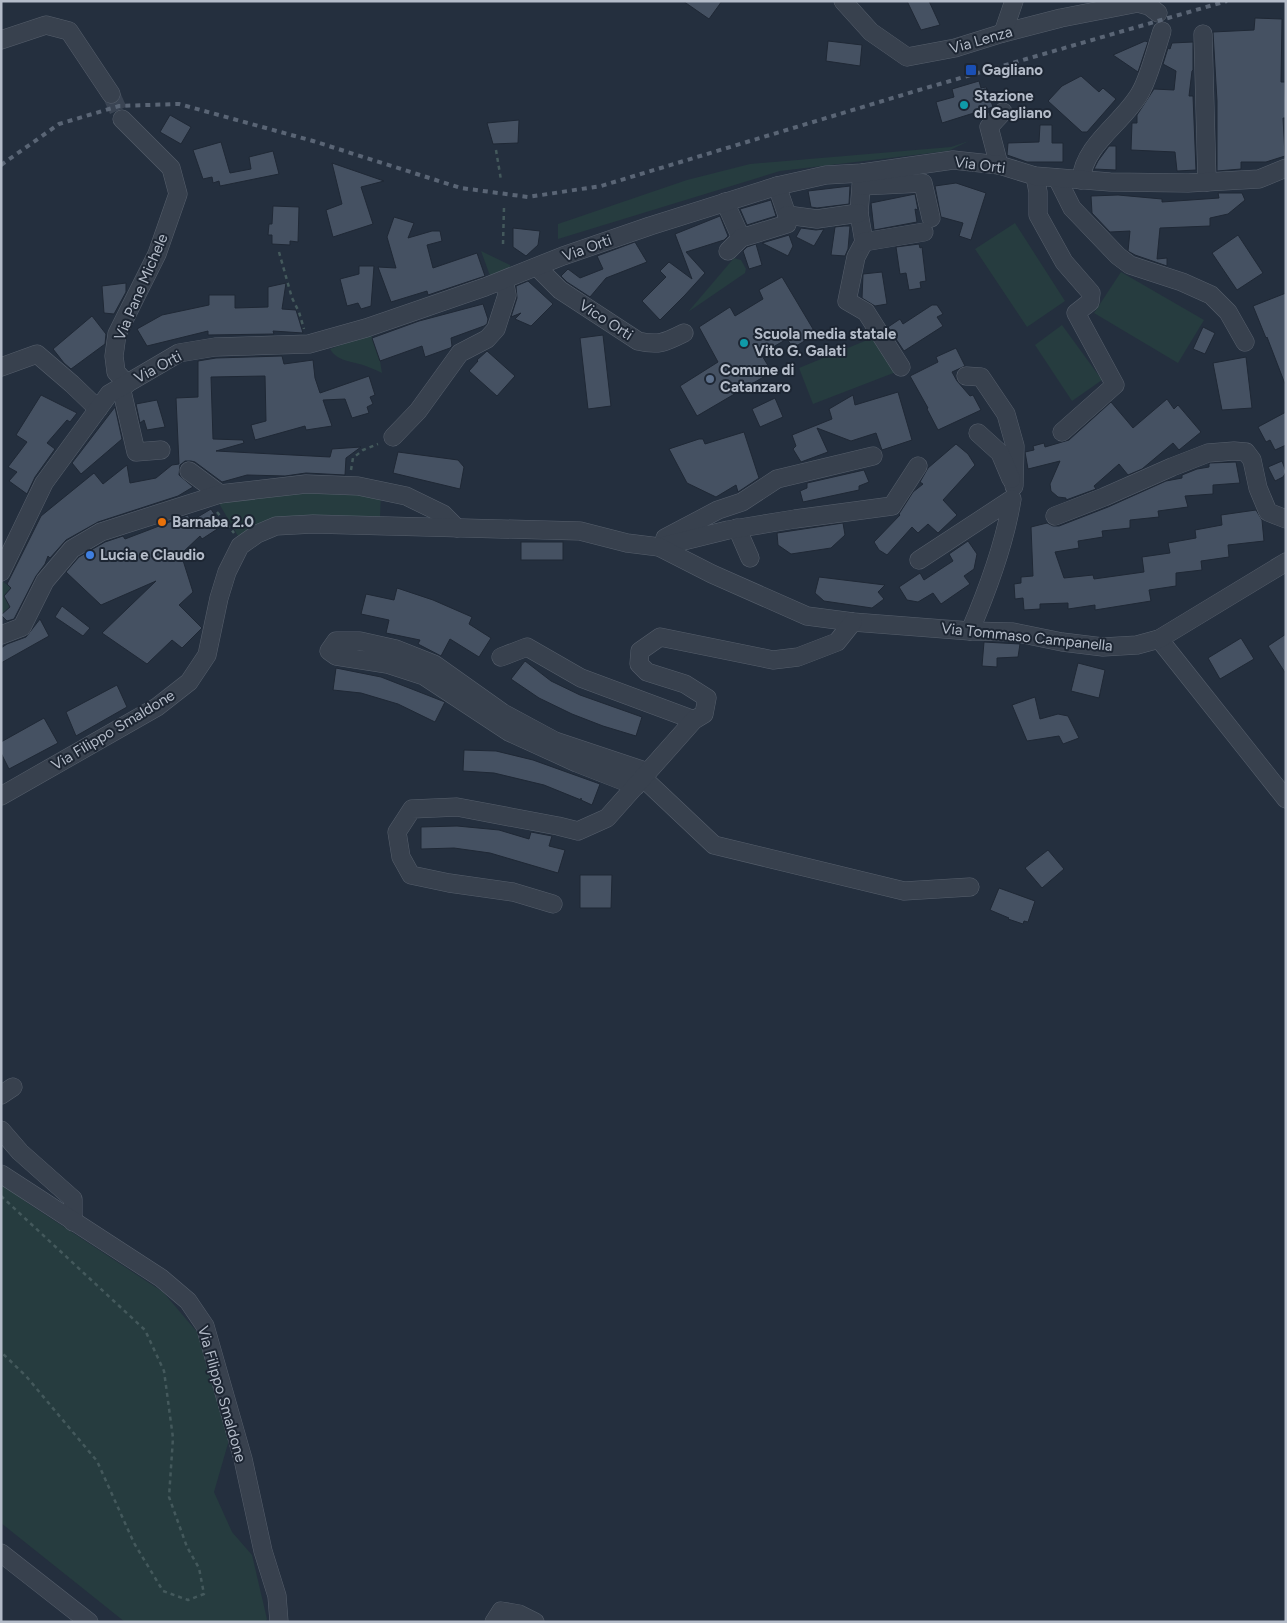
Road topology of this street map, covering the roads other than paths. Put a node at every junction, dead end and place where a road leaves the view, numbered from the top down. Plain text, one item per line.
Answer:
1 (843, 1) edge
2 (1014, 1) edge
3 (1139, 2) edge
4 (1158, 13) dead end
5 (1162, 31) dead end
6 (1003, 33) junction
7 (1203, 34) dead end
8 (1, 40) edge
9 (111, 94) tunnel mouth
10 (1003, 112) dead end
11 (122, 119) tunnel mouth
12 (998, 165) junction
13 (1286, 168) edge
14 (1035, 176) junction
15 (1057, 178) junction
16 (862, 179) junction
17 (1080, 180) junction
18 (1207, 182) junction
19 (777, 186) junction
20 (725, 202) junction
21 (859, 213) junction
22 (787, 215) junction
23 (741, 238) junction
24 (864, 242) junction
25 (728, 251) dead end
26 (536, 267) junction
27 (504, 280) junction
28 (684, 333) dead end
29 (1245, 342) dead end
30 (1, 367) edge
31 (901, 367) dead end
32 (966, 376) dead end
33 (124, 385) junction
34 (98, 409) junction
35 (1062, 432) dead end
36 (978, 433) dead end
37 (393, 437) road end
38 (161, 450) dead end
39 (874, 456) dead end
40 (918, 466) dead end
41 (189, 471) dead end
42 (1013, 492) junction
43 (214, 496) junction
44 (1055, 516) dead end
45 (1286, 519) edge
46 (457, 528) junction
47 (738, 528) junction
48 (655, 546) junction
49 (750, 558) dead end
50 (919, 560) dead end
51 (3, 561) edge
52 (1286, 562) edge
53 (853, 622) junction
54 (970, 631) junction
55 (1, 635) edge
56 (1159, 639) junction
57 (501, 657) dead end
58 (694, 720) junction
59 (642, 779) junction
60 (1, 796) edge
61 (1286, 799) edge
62 (970, 887) dead end
63 (553, 904) dead end
64 (1, 1130) edge
65 (1, 1174) edge
66 (74, 1222) junction
67 (1, 1553) edge
68 (89, 1622) edge
69 (279, 1622) edge
70 (494, 1622) edge
71 (535, 1622) edge

1 - 6 street, Via Lenza
2 - 6 street
3 - 4 street, Via Lenza
3 - 6 street, Via Lenza
5 - 17 street
7 - 18 street
8 - 9 street
10 - 12 street
11 - 33 street, Via Pane Michele
12 - 14 street, Via Orti
12 - 16 street, Via Orti
13 - 18 street, Via Orti
14 - 15 street, Via Orti
14 - 35 street
15 - 17 street, Via Orti
15 - 29 street
16 - 19 street, Via Orti
16 - 21 street
16 - 24 street
17 - 18 street, Via Orti
19 - 20 street, Via Orti
19 - 22 street
20 - 23 street
20 - 26 street, Via Orti
21 - 22 street
21 - 24 street
22 - 23 street
23 - 25 street
24 - 31 street
26 - 27 street, Via Orti
26 - 28 street, Vico Orti
27 - 33 street, Via Orti
27 - 37 street
30 - 34 street
32 - 42 street
33 - 34 street, Via Orti
33 - 38 street, Via Pane Michele
34 - 51 street, Via Orti
36 - 42 street
39 - 48 street
40 - 47 street
41 - 43 street
42 - 50 street
42 - 54 street
43 - 46 street
43 - 55 street
44 - 45 street
46 - 48 street, Via Filippo Smaldone
46 - 60 street, Via Filippo Smaldone
47 - 48 street
47 - 49 street
48 - 53 street, Via Tommaso Campanella
52 - 56 street, Via Tommaso Campanella
53 - 54 street, Via Tommaso Campanella
53 - 58 street
54 - 56 street, Via Tommaso Campanella
56 - 61 street
57 - 58 street
58 - 59 street
59 - 59 street
59 - 62 street
59 - 63 street
64 - 66 street
65 - 66 street, Via Filippo Smaldone
66 - 69 street, Via Filippo Smaldone
67 - 68 street
70 - 71 street

